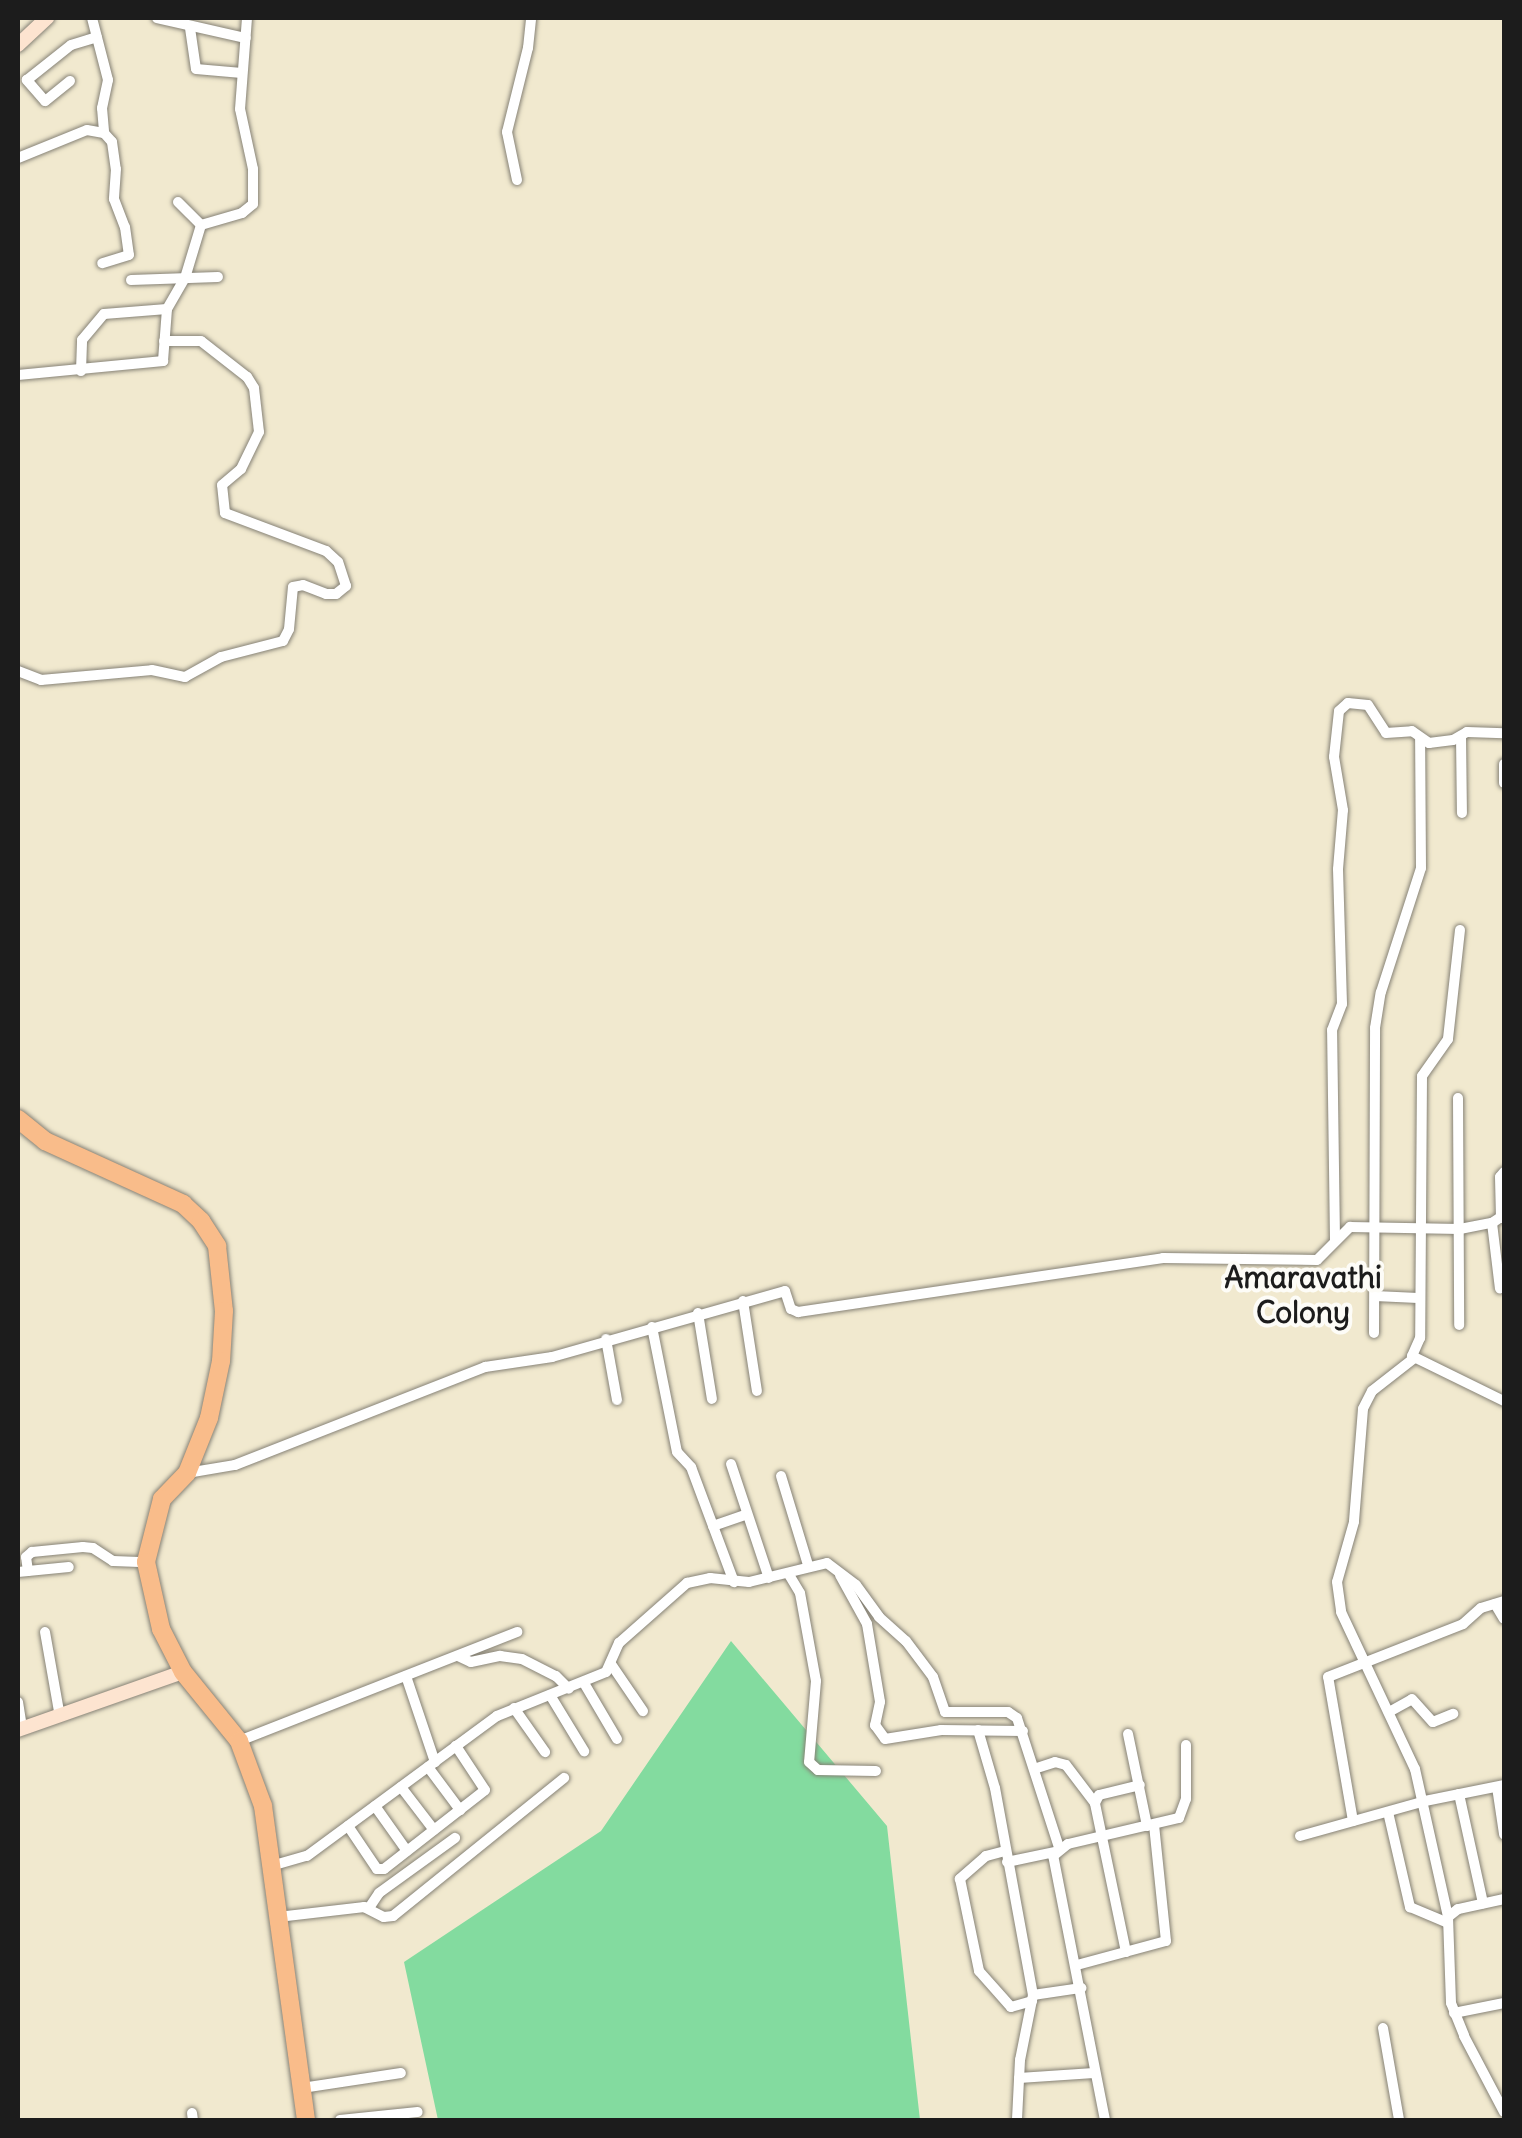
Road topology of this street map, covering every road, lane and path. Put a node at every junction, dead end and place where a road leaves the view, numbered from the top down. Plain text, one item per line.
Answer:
1 (47, 18) edge
2 (92, 18) edge
3 (156, 18) edge
4 (247, 18) edge
5 (531, 18) edge
6 (190, 28) junction
7 (97, 37) junction
8 (246, 38) junction
9 (18, 44) edge
10 (242, 72) junction
11 (70, 80) dead end
12 (104, 133) junction
13 (18, 158) edge
14 (516, 180) dead end
15 (178, 202) dead end
16 (201, 225) junction
17 (102, 263) dead end
18 (218, 277) dead end
19 (185, 278) junction
20 (131, 280) dead end
21 (167, 308) junction
22 (164, 341) junction
23 (81, 371) junction
24 (18, 375) edge
25 (18, 671) edge
26 (1504, 733) edge
27 (1461, 736) junction
28 (1420, 738) junction
29 (1504, 764) edge
30 (1504, 783) edge
31 (1462, 813) dead end
32 (1460, 930) dead end
33 (1458, 1098) dead end
34 (18, 1119) edge
35 (1504, 1172) edge
36 (1499, 1219) edge
37 (1378, 1226) junction
38 (1418, 1227) junction
39 (1460, 1228) junction
40 (1335, 1241) junction
41 (1500, 1289) dead end
42 (1375, 1296) junction
43 (1418, 1298) junction
44 (743, 1301) junction
45 (698, 1313) junction
46 (1459, 1325) dead end
47 (652, 1328) junction
48 (1374, 1334) dead end
49 (606, 1339) junction
50 (1413, 1358) junction
51 (757, 1391) dead end
52 (712, 1399) dead end
53 (617, 1400) dead end
54 (1504, 1402) edge
55 (731, 1464) dead end
56 (187, 1473) junction
57 (781, 1476) dead end
58 (747, 1514) junction
59 (713, 1526) junction
60 (146, 1562) junction
61 (808, 1566) junction
62 (69, 1567) dead end
63 (838, 1570) junction
64 (23, 1572) edge
65 (788, 1574) junction
66 (770, 1578) junction
67 (734, 1582) junction
68 (1500, 1603) edge
69 (1504, 1619) edge
70 (46, 1632) dead end
71 (517, 1632) dead end
72 (458, 1656) junction
73 (611, 1664) junction
74 (1366, 1664) junction
75 (183, 1672) junction
76 (406, 1676) junction
77 (584, 1683) junction
78 (569, 1689) junction
79 (550, 1695) junction
80 (18, 1702) edge
81 (514, 1708) junction
82 (643, 1711) dead end
83 (1389, 1712) junction
84 (1453, 1714) dead end
85 (60, 1717) junction
86 (20, 1729) edge
87 (978, 1730) junction
88 (1023, 1730) junction
89 (1128, 1734) dead end
90 (617, 1739) dead end
91 (239, 1741) junction
92 (1186, 1745) dead end
93 (456, 1746) junction
94 (545, 1752) dead end
95 (584, 1752) dead end
96 (431, 1764) junction
97 (1036, 1768) junction
98 (876, 1771) dead end
99 (564, 1778) dead end
100 (1140, 1785) junction
101 (1501, 1786) edge
102 (401, 1787) junction
103 (1459, 1794) junction
104 (1095, 1802) junction
105 (1426, 1802) junction
106 (375, 1806) junction
107 (460, 1810) junction
108 (1388, 1812) junction
109 (1353, 1822) junction
110 (1150, 1825) junction
111 (348, 1826) junction
112 (434, 1830) junction
113 (1504, 1834) edge
114 (1300, 1836) dead end
115 (455, 1838) dead end
116 (1103, 1838) junction
117 (1057, 1849) junction
118 (407, 1850) junction
119 (1006, 1856) junction
120 (272, 1866) junction
121 (1504, 1898) edge
122 (1483, 1903) junction
123 (369, 1908) junction
124 (278, 1917) junction
125 (1448, 1920) junction
126 (1126, 1952) junction
127 (1078, 1965) junction
128 (1081, 1988) junction
129 (1032, 1998) junction
130 (1504, 2003) edge
131 (1454, 2013) junction
132 (1382, 2028) dead end
133 (401, 2072) dead end
134 (1094, 2073) junction
135 (1019, 2078) junction
136 (302, 2088) junction
137 (418, 2112) dead end
138 (1504, 2112) edge
139 (306, 2120) edge
140 (340, 2120) edge
141 (1017, 2120) edge
142 (1105, 2120) edge
143 (1399, 2120) edge

1 - 9 street
2 - 7 street
3 - 6 street
4 - 8 street
5 - 14 street
6 - 8 street
6 - 10 street
7 - 11 street
7 - 12 street
8 - 10 street
10 - 16 street
12 - 13 street
12 - 17 street
15 - 16 street
16 - 19 street
18 - 19 street
19 - 20 street
19 - 21 street
21 - 22 street
21 - 23 street
22 - 23 street
22 - 25 street
23 - 24 street
26 - 27 street
27 - 28 street
27 - 31 street
28 - 37 street
28 - 40 street
29 - 30 street
32 - 38 street
33 - 39 street
34 - 56 highway
35 - 36 street
36 - 39 street
36 - 41 street
37 - 38 street
37 - 40 street
37 - 42 street
38 - 39 street
38 - 43 street
39 - 46 street
40 - 44 street
42 - 43 street
42 - 48 street
43 - 50 street
44 - 45 street
44 - 51 street
45 - 47 street
45 - 52 street
47 - 49 street
47 - 59 street
49 - 53 street
49 - 56 street
50 - 54 street
50 - 74 street
55 - 58 street
56 - 60 highway
57 - 61 street
58 - 59 street
58 - 66 street
59 - 67 street
60 - 64 street
60 - 75 highway
61 - 63 street
61 - 65 street
62 - 64 street
63 - 87 street
63 - 88 street
65 - 66 street
65 - 98 street
66 - 67 street
67 - 73 street
68 - 69 street
68 - 74 street
70 - 85 street
71 - 72 street
72 - 76 street
72 - 78 street
73 - 77 street
73 - 82 street
74 - 83 street
74 - 109 street
75 - 85 street
75 - 91 highway
76 - 91 street
76 - 96 street
77 - 78 street
77 - 90 street
78 - 79 street
79 - 81 street
79 - 95 street
80 - 86 street
81 - 93 street
81 - 94 street
83 - 84 street
83 - 105 street
85 - 86 street
87 - 88 street
87 - 119 street
88 - 97 street
89 - 100 street
91 - 120 highway
92 - 110 street
93 - 96 street
93 - 107 street
96 - 102 street
96 - 107 street
97 - 104 street
97 - 117 street
99 - 123 street
100 - 104 street
100 - 110 street
101 - 103 street
101 - 113 street
102 - 106 street
102 - 112 street
103 - 105 street
103 - 122 street
104 - 116 street
105 - 108 street
105 - 125 street
106 - 111 street
106 - 118 street
107 - 112 street
108 - 109 street
108 - 125 street
109 - 114 street
110 - 116 street
110 - 126 street
111 - 118 street
111 - 120 street
112 - 118 street
115 - 123 street
116 - 117 street
116 - 126 street
117 - 119 street
117 - 127 street
119 - 129 street
119 - 129 street
120 - 124 highway
121 - 122 street
122 - 125 street
123 - 124 street
124 - 136 highway
125 - 131 street
126 - 127 street
127 - 128 street
128 - 129 street
128 - 134 street
129 - 135 street
130 - 131 street
131 - 138 street
132 - 143 street
133 - 136 street
134 - 135 street
134 - 142 street
135 - 141 street
136 - 139 highway
137 - 140 street

